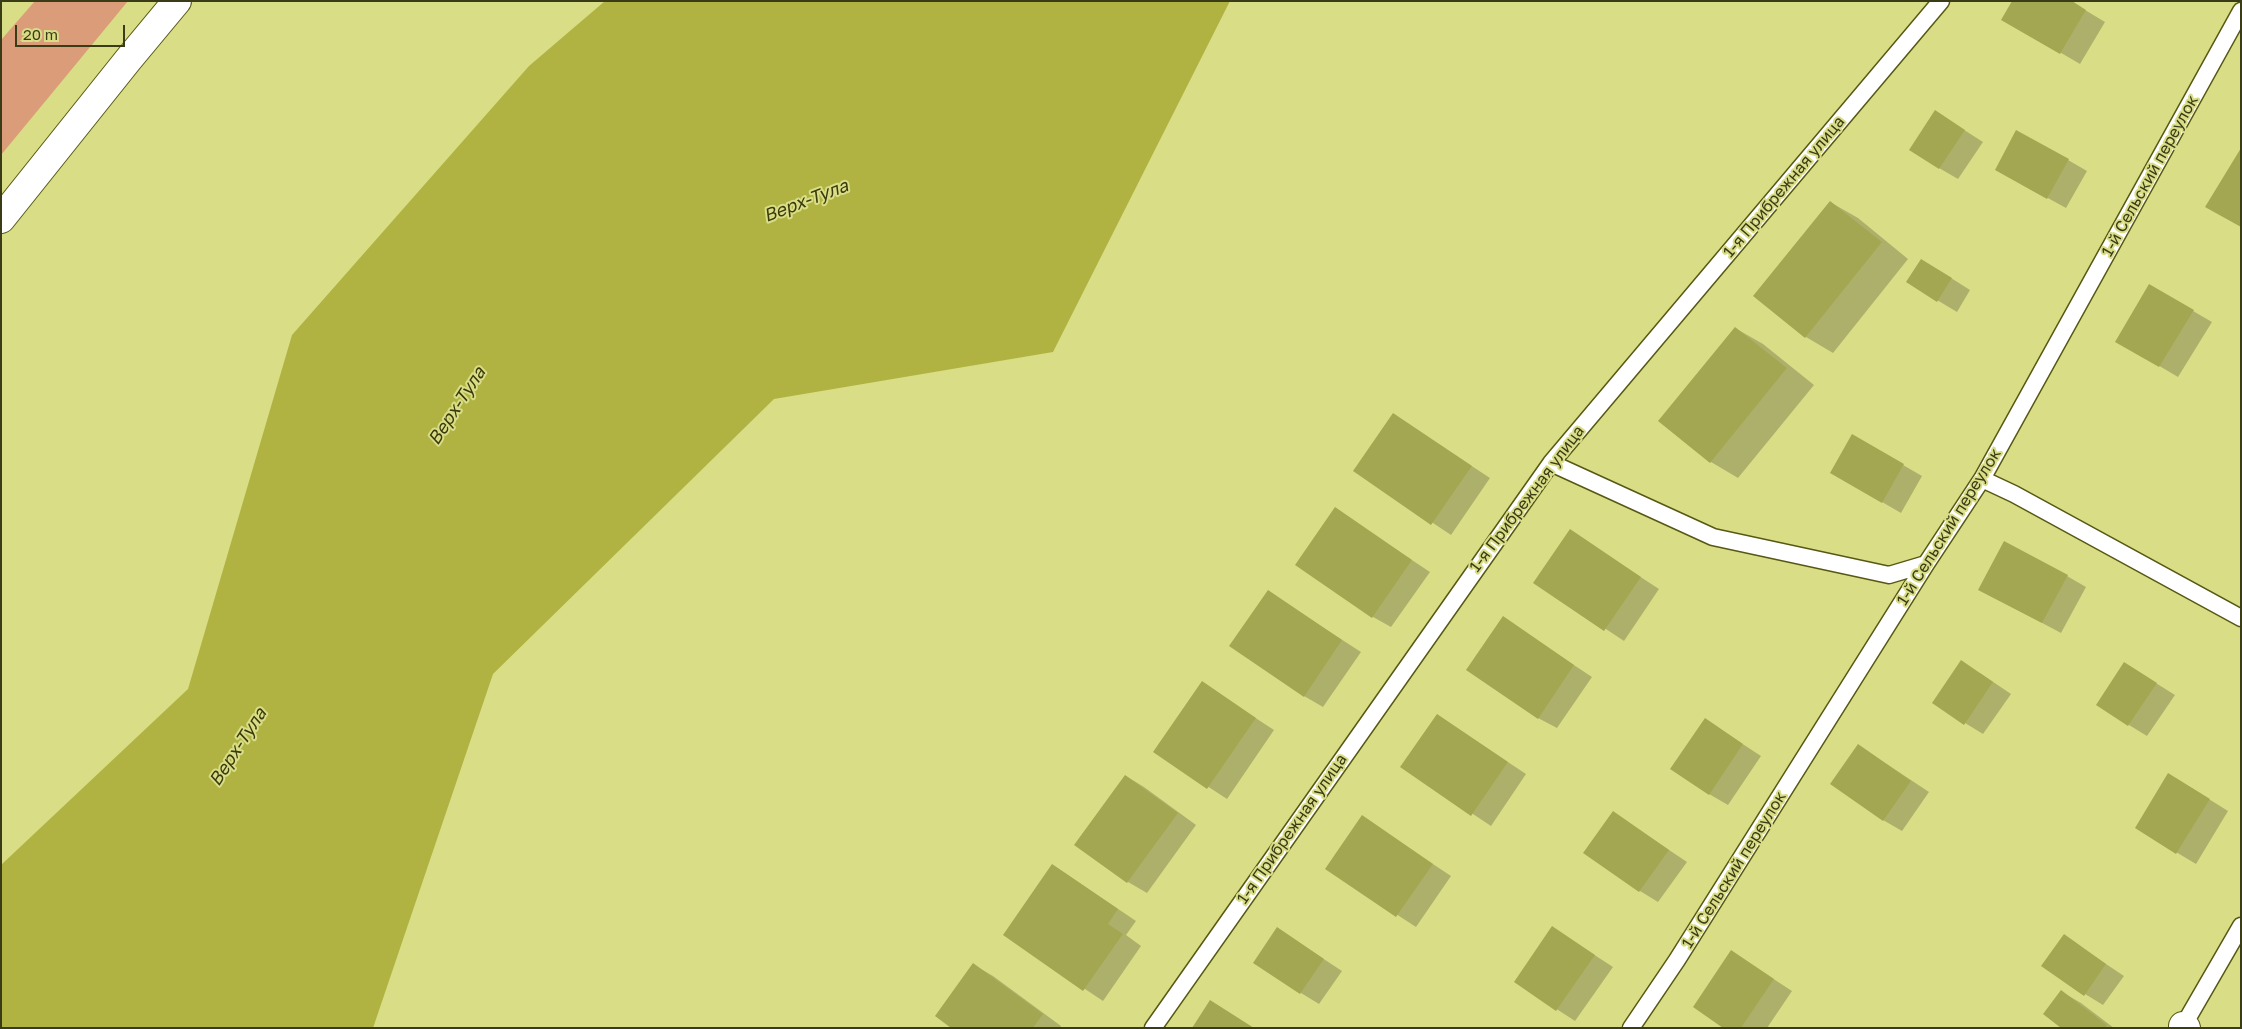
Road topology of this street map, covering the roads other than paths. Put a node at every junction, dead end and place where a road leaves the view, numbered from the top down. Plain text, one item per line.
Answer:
1 (177, 1) edge
2 (1941, 1) edge
3 (2241, 11) edge
4 (1, 219) edge
5 (1550, 463) junction
6 (1982, 479) junction
7 (1926, 564) junction
8 (2241, 618) edge
9 (2241, 926) edge
10 (2184, 1027) edge
11 (1153, 1028) edge
12 (1631, 1028) edge

1 - 4 main road
2 - 5 lane, 1-я Прибрежная улица
3 - 6 lane, 1-й Сельский переулок
5 - 7 lane
5 - 11 lane, 1-я Прибрежная улица
6 - 7 lane, 1-й Сельский переулок
6 - 8 lane
7 - 12 lane, 1-й Сельский переулок
9 - 10 lane

